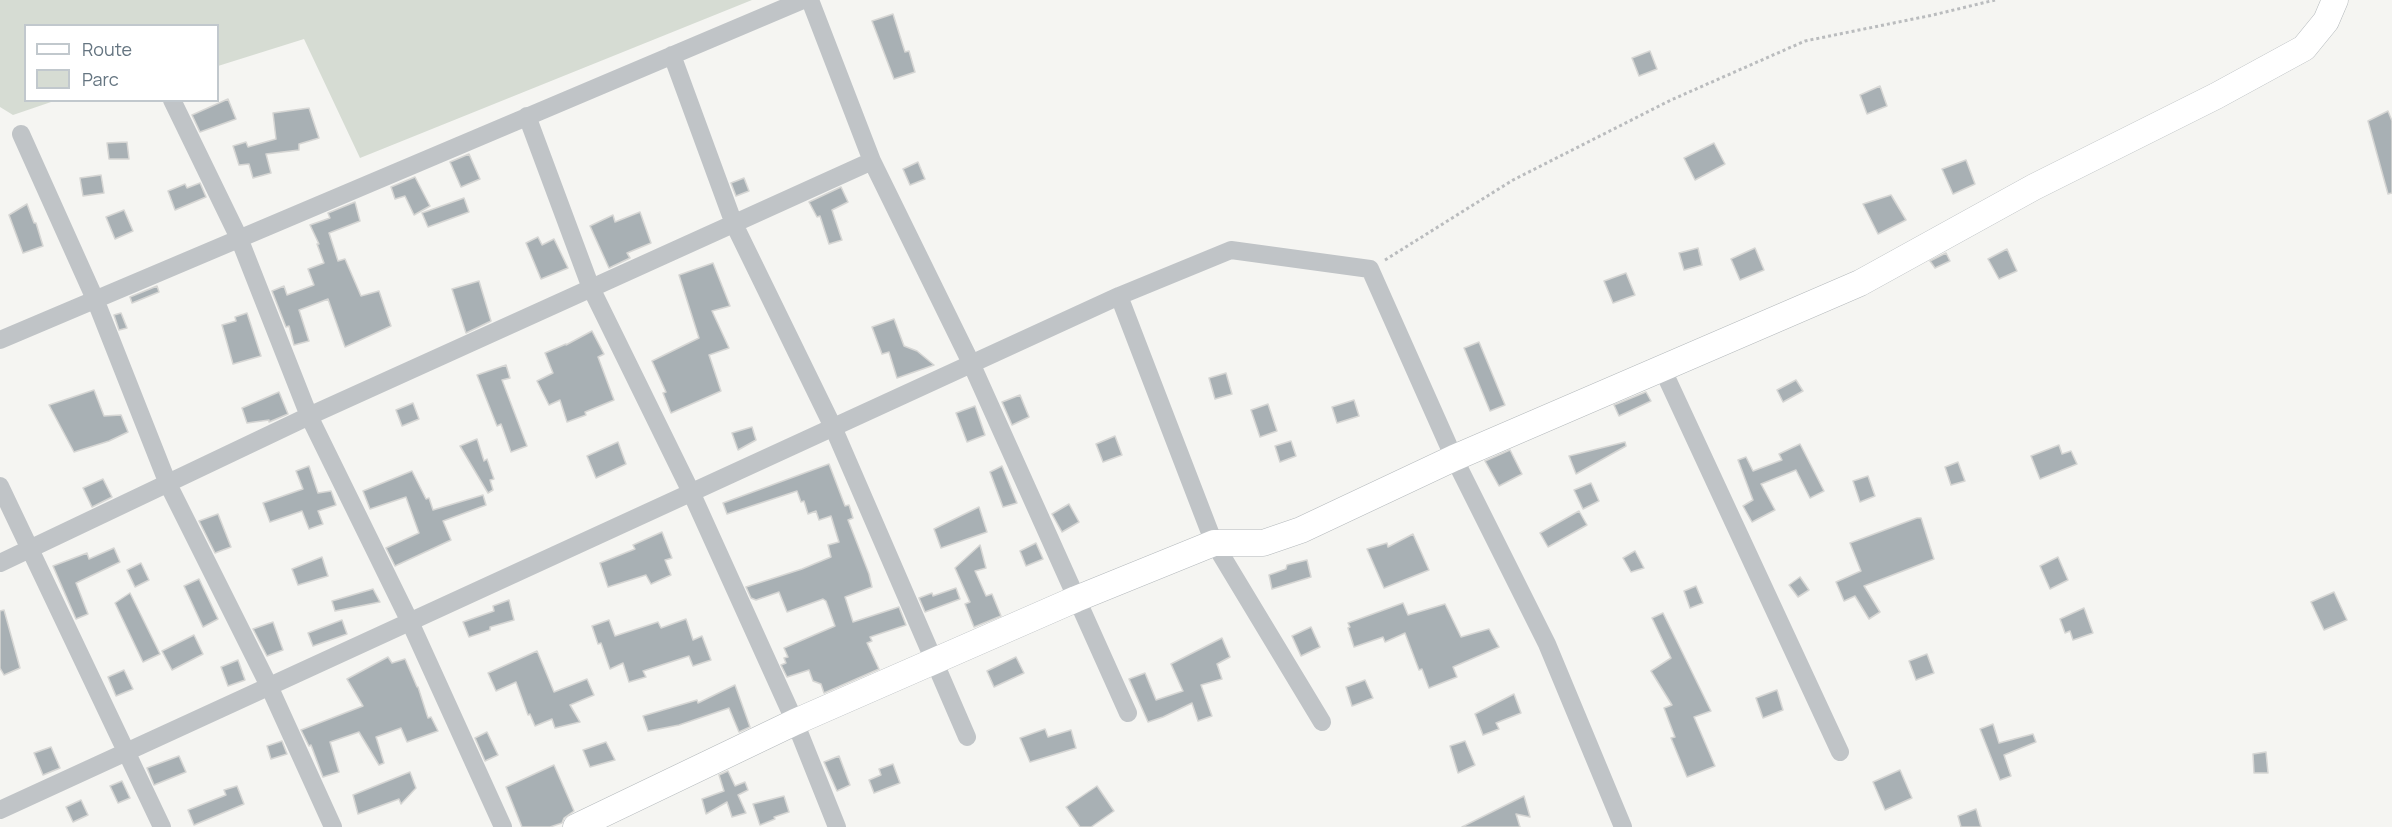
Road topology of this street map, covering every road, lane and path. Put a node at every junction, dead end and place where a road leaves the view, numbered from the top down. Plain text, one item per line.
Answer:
1 (803, 0) edge
2 (810, 0) edge
3 (1995, 0) edge
4 (2335, 0) edge
5 (672, 55) junction
6 (173, 102) edge
7 (527, 116) junction
8 (21, 134) dead end
9 (872, 161) junction
10 (734, 224) junction
11 (239, 238) junction
12 (1370, 269) junction
13 (591, 288) junction
14 (1119, 296) junction
15 (95, 300) junction
16 (0, 340) edge
17 (971, 363) junction
18 (1662, 368) junction
19 (309, 416) junction
20 (833, 427) junction
21 (1454, 458) junction
22 (168, 484) junction
23 (0, 486) edge
24 (691, 492) junction
25 (1214, 543) junction
26 (29, 550) junction
27 (0, 563) edge
28 (1076, 599) junction
29 (410, 622) junction
30 (935, 659) junction
31 (269, 686) junction
32 (1128, 713) dead end
33 (795, 722) junction
34 (1322, 722) dead end
35 (967, 737) dead end
36 (128, 752) junction
37 (1840, 752) dead end
38 (0, 810) edge
39 (162, 827) edge
40 (333, 827) edge
41 (503, 827) edge
42 (576, 827) edge
43 (837, 827) edge
44 (1623, 827) edge

1 - 5 street
2 - 9 street
3 - 12 path
4 - 18 street
5 - 7 street
5 - 10 street
6 - 11 street
7 - 11 street
7 - 13 street
8 - 15 street
9 - 10 street
9 - 17 street
10 - 13 street
10 - 20 street
11 - 15 street
11 - 19 street
12 - 14 street
12 - 21 street
13 - 19 street
13 - 24 street
14 - 17 street
14 - 25 street
15 - 16 street
15 - 22 street
17 - 20 street
17 - 28 street
18 - 21 street
18 - 37 street
19 - 22 street
19 - 29 street
20 - 24 street
20 - 30 street
21 - 25 street
21 - 44 street
22 - 26 street
22 - 31 street
23 - 26 street
24 - 29 street
24 - 33 street
25 - 28 street
25 - 34 street
26 - 27 street
26 - 36 street
28 - 30 street
28 - 32 street
29 - 31 street
29 - 41 street
30 - 33 street
30 - 35 street
31 - 36 street
31 - 40 street
33 - 42 street
33 - 43 street
36 - 38 street
36 - 39 street

